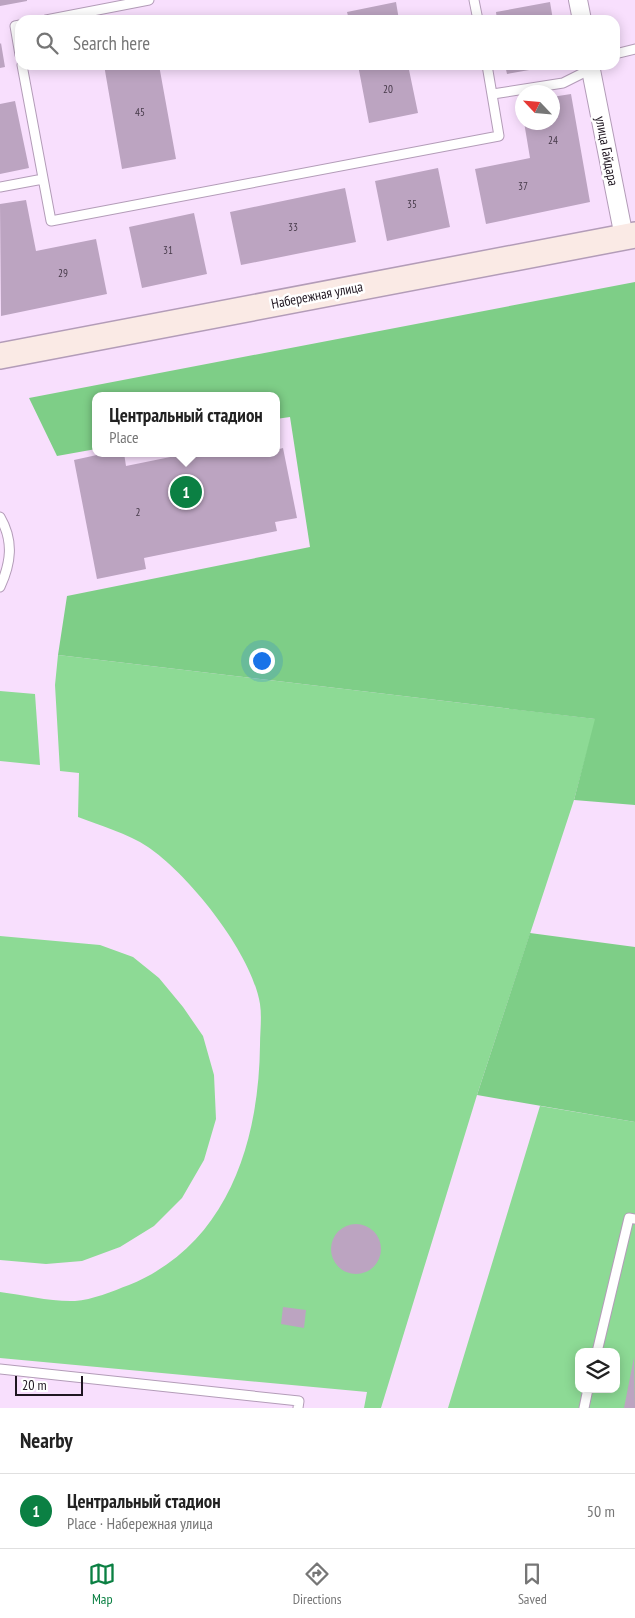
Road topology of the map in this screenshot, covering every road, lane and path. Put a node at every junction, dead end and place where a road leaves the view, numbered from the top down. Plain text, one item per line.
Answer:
1 (149, 0) edge
2 (474, 0) edge
3 (578, 0) edge
4 (72, 15) edge
5 (477, 15) edge
6 (581, 15) edge
7 (635, 49) edge
8 (620, 53) edge
9 (23, 70) edge
10 (488, 70) edge
11 (586, 70) edge
12 (594, 70) edge
13 (493, 94) junction
14 (43, 179) junction
15 (0, 187) edge
16 (630, 236) edge
17 (0, 356) edge
18 (0, 517) edge
19 (0, 587) edge
20 (635, 1219) edge
21 (598, 1348) edge
22 (0, 1369) edge
23 (587, 1393) edge
24 (298, 1408) edge
25 (584, 1408) edge

1 - 4 lane
2 - 5 lane
3 - 6 street
7 - 8 lane
9 - 14 lane
10 - 13 lane
11 - 13 lane
12 - 16 street, улица Гайдара
13 - 14 lane
14 - 15 lane
16 - 17 street, Набережная улица
18 - 19 lane
20 - 21 lane
22 - 24 lane
23 - 25 lane

